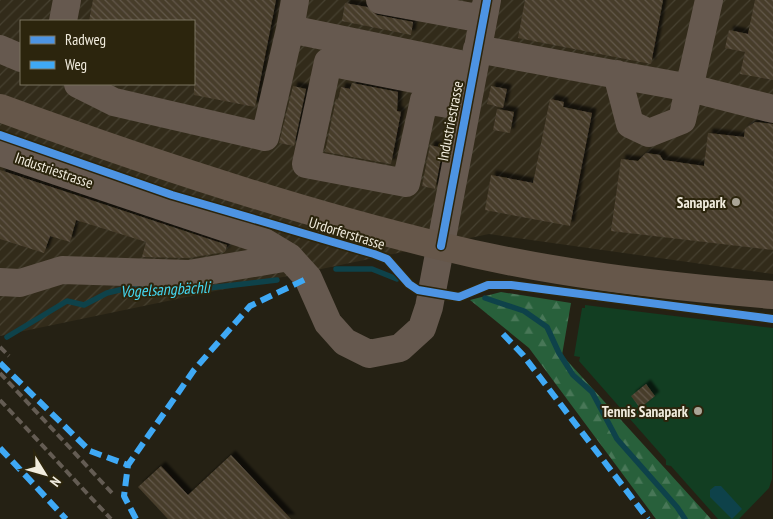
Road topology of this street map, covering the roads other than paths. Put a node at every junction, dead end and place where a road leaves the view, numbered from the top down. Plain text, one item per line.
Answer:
1 (67, 0) edge
2 (295, 0) edge
3 (380, 0) edge
4 (710, 0) edge
5 (485, 9) edge
6 (63, 20) edge
7 (290, 30) junction
8 (0, 49) edge
9 (20, 58) edge
10 (617, 74) junction
11 (472, 78) junction
12 (80, 85) edge
13 (690, 88) junction
14 (0, 108) edge
15 (773, 109) edge
16 (0, 152) edge
17 (441, 246) junction
18 (289, 257) junction
19 (0, 282) edge
20 (773, 295) edge

1 - 6 street
2 - 7 street
3 - 5 street
4 - 13 street
5 - 11 street, Industriestrasse
7 - 11 street
7 - 12 street
8 - 9 street
10 - 11 street
10 - 13 street
10 - 13 street
11 - 11 street
11 - 17 street, Industriestrasse
13 - 15 street
14 - 17 main road, Urdorferstrasse
16 - 18 street, Industriestrasse
17 - 18 street, Industriestrasse
17 - 20 main road, Urdorferstrasse
18 - 19 street

